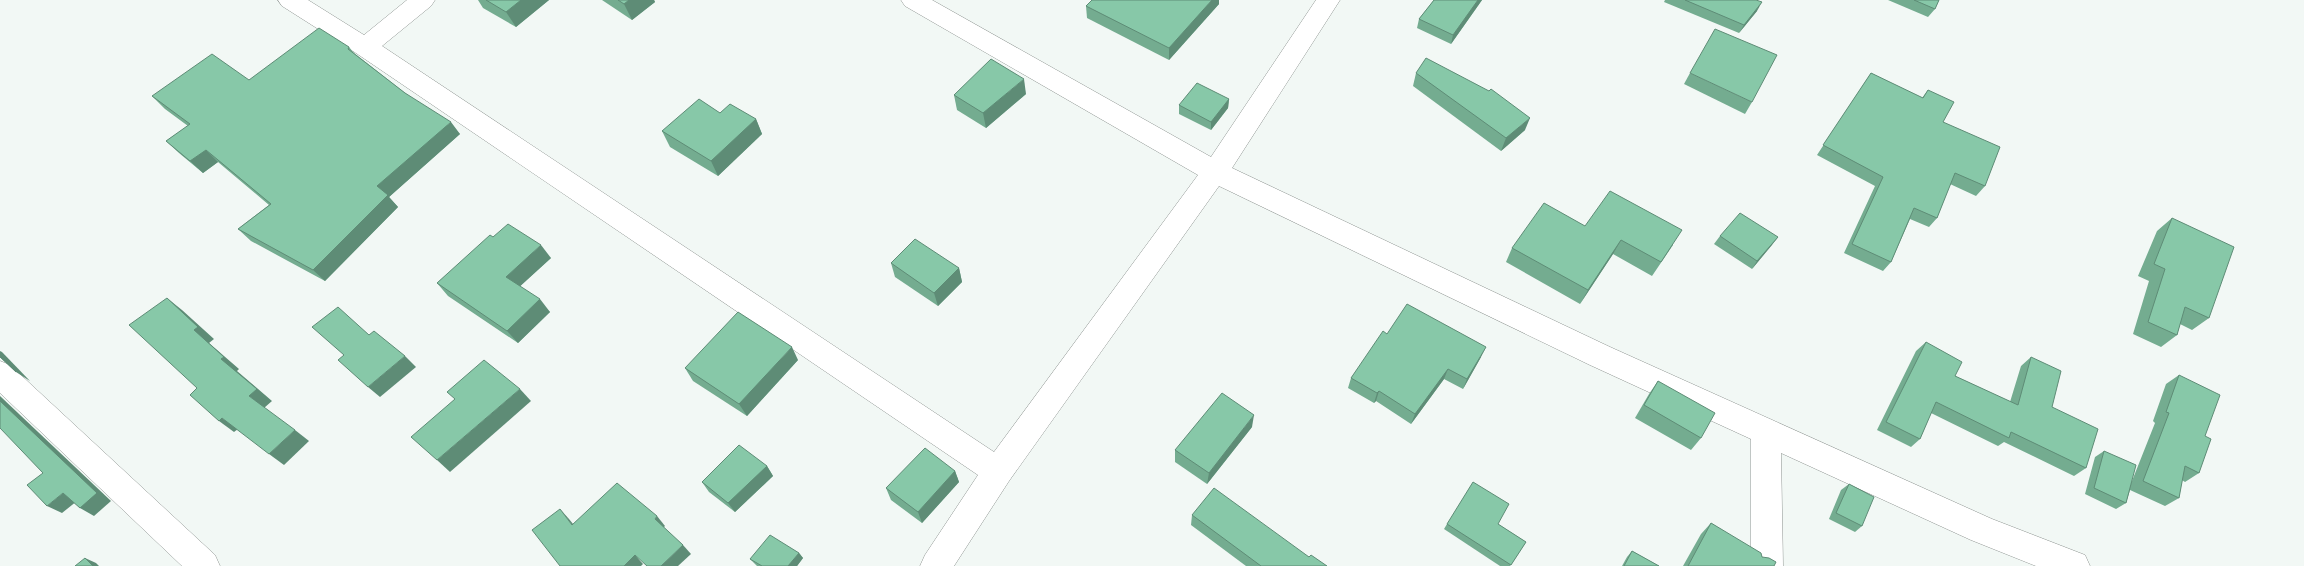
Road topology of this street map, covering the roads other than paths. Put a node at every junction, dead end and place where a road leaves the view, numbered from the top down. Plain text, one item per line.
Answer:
1 (290, 0) edge
2 (423, 0) edge
3 (913, 0) edge
4 (1328, 0) edge
5 (365, 47) junction
6 (1215, 172) junction
7 (0, 374) edge
8 (1766, 432) junction
9 (998, 471) junction
10 (204, 566) edge
11 (936, 566) edge
12 (1767, 566) edge
13 (2074, 566) edge

1 - 5 street
2 - 5 street
3 - 6 street
4 - 6 street
5 - 9 street
6 - 8 street
6 - 9 street
7 - 10 street
8 - 12 street
8 - 13 street
9 - 11 street

